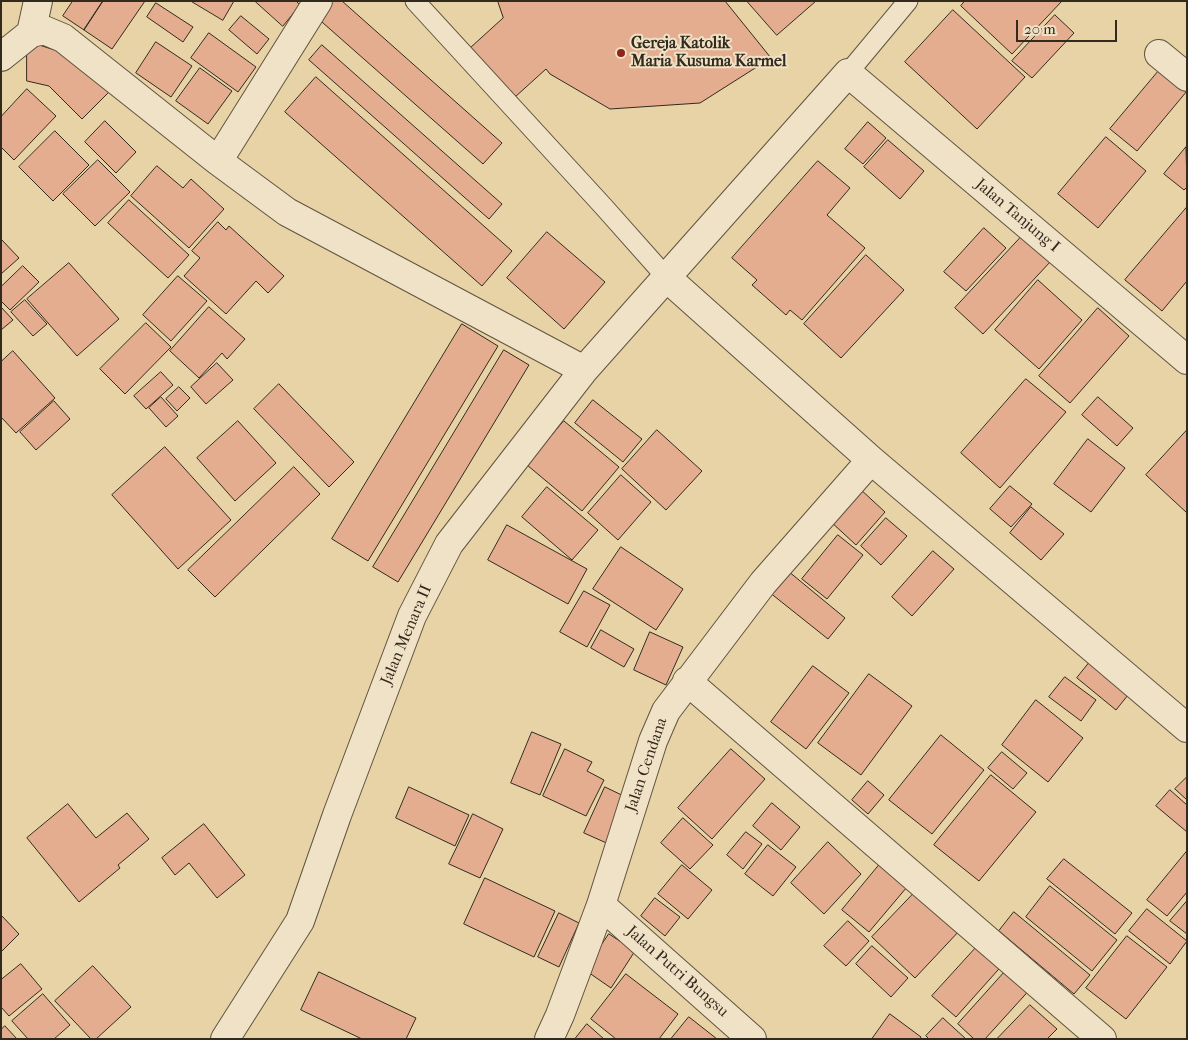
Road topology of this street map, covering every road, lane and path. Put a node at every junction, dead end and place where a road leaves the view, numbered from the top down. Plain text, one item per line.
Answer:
1 (38, 1) edge
2 (318, 1) edge
3 (415, 1) edge
4 (908, 1) edge
5 (31, 33) junction
6 (1159, 54) dead end
7 (1, 57) edge
8 (848, 73) junction
9 (1187, 77) edge
10 (218, 161) junction
11 (667, 278) junction
12 (1187, 360) edge
13 (584, 370) junction
14 (871, 460) junction
15 (687, 681) junction
16 (1187, 728) edge
17 (601, 905) junction
18 (225, 1039) edge
19 (549, 1039) edge
20 (752, 1039) edge
21 (1102, 1039) edge

1 - 5 street
2 - 10 street
3 - 11 lane
4 - 8 lane
5 - 7 street
5 - 10 street
6 - 9 street
8 - 11 street, Jalan Menara II
8 - 12 street, Jalan Tanjung I
10 - 13 street
11 - 13 street, Jalan Menara II
11 - 14 street
13 - 18 street, Jalan Menara II
14 - 15 street, Jalan Cendana
14 - 16 street
15 - 17 street, Jalan Cendana
15 - 21 street
17 - 19 street, Jalan Cendana
17 - 20 street, Jalan Putri Bungsu

